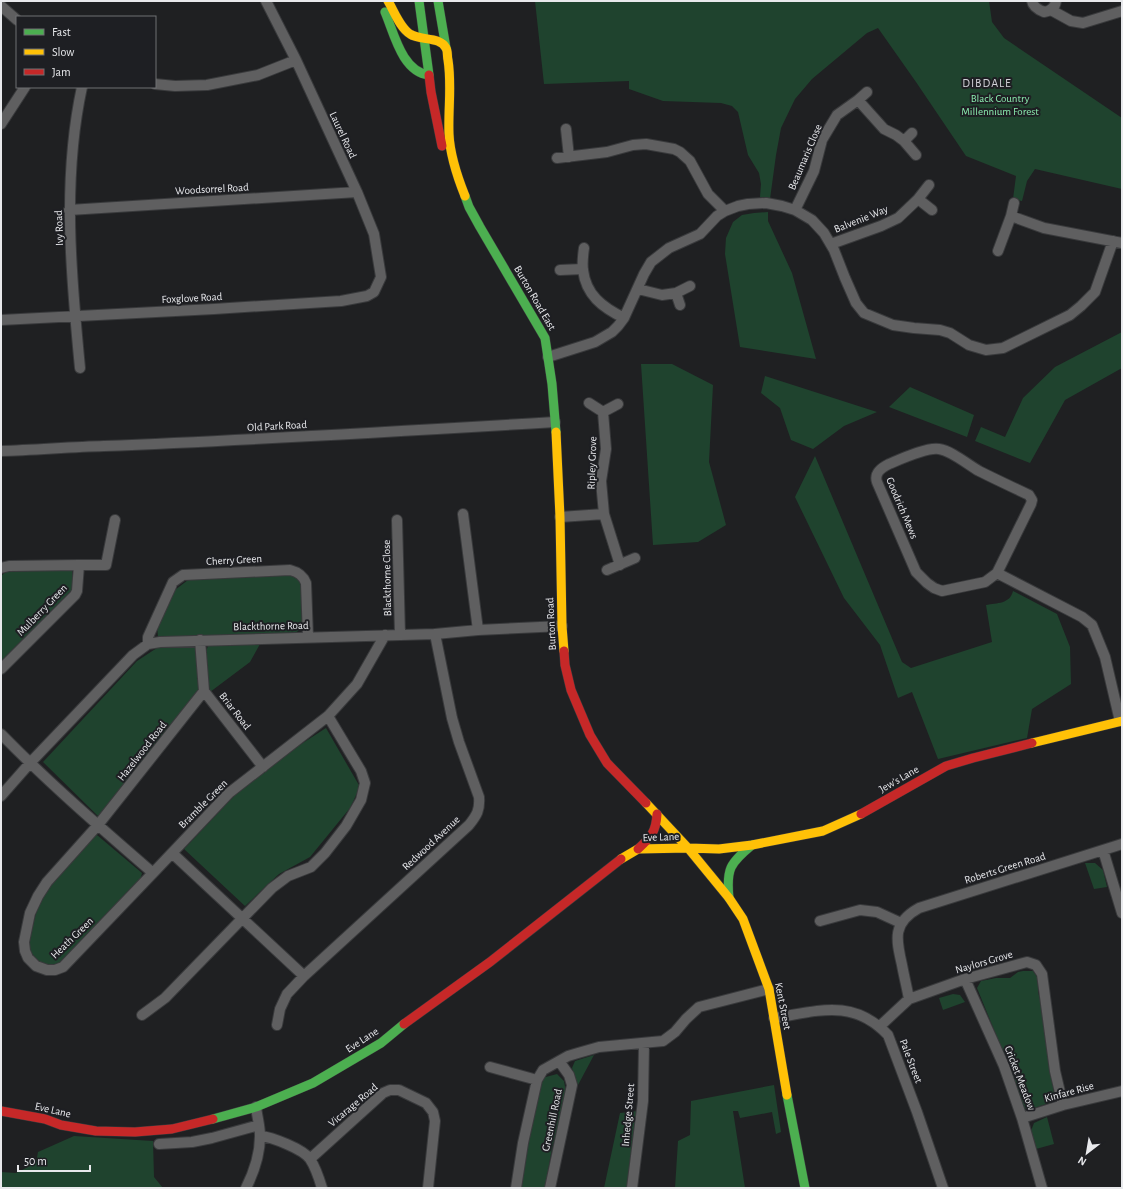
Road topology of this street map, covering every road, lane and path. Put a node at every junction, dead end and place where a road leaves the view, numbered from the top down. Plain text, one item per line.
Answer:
1 (266, 1) edge
2 (380, 1) edge
3 (388, 1) edge
4 (438, 1) edge
5 (1032, 1) edge
6 (1056, 1) edge
7 (421, 4) edge
8 (1, 6) edge
9 (1050, 10) junction
10 (1122, 11) edge
11 (16, 19) edge
12 (425, 39) junction
13 (446, 48) junction
14 (296, 60) junction
15 (442, 64) junction
16 (429, 74) junction
17 (156, 84) edge
18 (24, 88) edge
19 (82, 88) edge
20 (867, 92) dead end
21 (858, 100) junction
22 (1, 124) edge
23 (566, 129) dead end
24 (912, 133) dead end
25 (904, 141) junction
26 (916, 155) dead end
27 (570, 157) junction
28 (557, 158) dead end
29 (929, 185) dead end
30 (356, 192) junction
31 (918, 199) junction
32 (1014, 203) dead end
33 (69, 210) junction
34 (795, 210) junction
35 (932, 210) dead end
36 (725, 211) junction
37 (1011, 216) junction
38 (1118, 242) edge
39 (831, 244) junction
40 (481, 246) dead end
41 (584, 248) dead end
42 (998, 251) dead end
43 (583, 269) junction
44 (560, 270) dead end
45 (378, 284) joint
46 (690, 286) dead end
47 (638, 289) junction
48 (676, 292) junction
49 (680, 305) dead end
50 (75, 316) junction
51 (624, 318) junction
52 (1, 320) edge
53 (536, 343) dead end
54 (548, 357) junction
55 (80, 368) dead end
56 (589, 404) dead end
57 (618, 404) dead end
58 (603, 412) junction
59 (555, 422) junction
60 (1, 451) edge
61 (463, 514) dead end
62 (604, 514) junction
63 (560, 517) junction
64 (115, 520) dead end
65 (397, 520) dead end
66 (635, 558) dead end
67 (79, 565) junction
68 (620, 565) junction
69 (1, 568) edge
70 (607, 570) dead end
71 (997, 573) junction
72 (562, 626) junction
73 (478, 630) junction
74 (435, 634) junction
75 (400, 635) junction
76 (385, 636) junction
77 (308, 637) junction
78 (200, 640) junction
79 (148, 644) junction
80 (1, 669) edge
81 (204, 691) junction
82 (328, 716) junction
83 (1121, 721) edge
84 (1, 734) edge
85 (30, 764) junction
86 (263, 767) junction
87 (1, 796) edge
88 (657, 814) junction
89 (98, 825) junction
90 (1122, 844) edge
91 (752, 845) junction
92 (688, 848) junction
93 (638, 850) junction
94 (1103, 850) junction
95 (172, 853) junction
96 (153, 873) junction
97 (729, 898) junction
98 (1122, 913) edge
99 (242, 918) junction
100 (820, 921) dead end
101 (901, 923) junction
102 (304, 976) junction
103 (965, 979) junction
104 (769, 989) junction
105 (909, 999) junction
106 (142, 1015) dead end
107 (774, 1018) junction
108 (278, 1025) dead end
109 (880, 1026) junction
110 (644, 1044) junction
111 (559, 1061) junction
112 (490, 1067) dead end
113 (536, 1080) junction
114 (1122, 1091) edge
115 (1063, 1105) junction
116 (256, 1107) junction
117 (1, 1111) edge
118 (1022, 1118) junction
119 (259, 1130) junction
120 (159, 1144) dead end
121 (310, 1159) junction
122 (246, 1188) edge
123 (322, 1188) edge
124 (428, 1188) edge
125 (516, 1188) edge
126 (550, 1188) edge
127 (632, 1188) edge
128 (805, 1188) edge
129 (943, 1188) edge
130 (1042, 1188) edge

1 - 14 street, Laurel Road
2 - 16 main road
3 - 12 main road
4 - 13 main road
5 - 9 street
6 - 9 street
7 - 12 main road
8 - 11 street
9 - 10 street
12 - 13 main road
12 - 16 main road
13 - 15 main road, Burton Road East
14 - 17 street
14 - 30 street, Laurel Road
15 - 16 main road
15 - 54 main road, Burton Road East
16 - 40 main road
18 - 22 street
19 - 33 street, Ivy Road
20 - 21 street, Beaumaris Close
21 - 25 street
21 - 34 street, Beaumaris Close
23 - 27 street
24 - 25 street
25 - 26 street
27 - 28 street
27 - 36 street
29 - 31 street, Balvenie Way
30 - 33 street, Woodsorrel Road
30 - 45 street, Laurel Road
31 - 35 street
31 - 39 street, Balvenie Way
32 - 37 street
33 - 50 street, Ivy Road
34 - 36 street
34 - 39 street
36 - 47 street
37 - 38 street
37 - 42 street
38 - 39 street
41 - 43 street
43 - 44 street
43 - 51 street
45 - 50 street, Foxglove Road
46 - 48 street
47 - 48 street
47 - 51 street
48 - 49 street
50 - 52 street, Foxglove Road
50 - 55 street, Ivy Road
51 - 54 street
53 - 54 main road, Burton Road East
54 - 59 main road, Burton Road
56 - 58 street
57 - 58 street
58 - 62 street, Ripley Grove
59 - 60 street, Old Park Road
59 - 63 main road, Burton Road
61 - 73 street
62 - 63 street
62 - 68 street, Ripley Grove
63 - 72 main road, Burton Road
64 - 67 street
65 - 75 street, Blackthorne Close
66 - 68 street
67 - 69 street, Mulberry Green
67 - 80 street, Mulberry Green
68 - 70 street
71 - 71 street, Goodrich Mews
71 - 83 street
72 - 73 street, Blackthorne Road
72 - 88 main road, Burton Road
73 - 74 street, Blackthorne Road
74 - 75 street, Blackthorne Road
74 - 102 street, Redwood Avenue
75 - 76 street, Blackthorne Road
76 - 77 street, Blackthorne Road
76 - 82 street, Bramble Green
77 - 78 street, Blackthorne Road
77 - 79 street, Cherry Green
78 - 79 street, Blackthorne Road
78 - 81 street, Briar Road
79 - 85 street, Blackthorne Road
81 - 86 street, Briar Road
81 - 89 street, Hazelwood Road
82 - 86 street, Bramble Green
82 - 99 street
83 - 91 main road, Jew's Lane
84 - 85 street
85 - 87 street, Blackthorne Road
85 - 89 street
86 - 95 street, Bramble Green
88 - 92 main road, Burton Road
88 - 93 main road
89 - 96 street
89 - 96 street, Heath Green
90 - 94 street, Roberts Green Road
91 - 92 main road, Jew's Lane
91 - 97 main road
92 - 93 main road, Eve Lane
92 - 97 main road, Kent Street
93 - 116 main road, Eve Lane
94 - 98 street
94 - 101 street, Roberts Green Road
95 - 96 street, Bramble Green
95 - 99 street
97 - 104 main road, Kent Street
99 - 102 street
99 - 106 street
100 - 101 street
101 - 105 street
102 - 108 street, Redwood Avenue
103 - 105 street, Naylors Grove
103 - 115 street, Naylors Grove
103 - 118 street, Cricket Meadow
104 - 107 main road, Kent Street
104 - 110 street
105 - 109 street, Naylors Grove
107 - 109 street, Pale Street
107 - 128 main road, Kent Street
109 - 129 street, Pale Street
110 - 111 street
110 - 127 street, Inhedge Street
111 - 113 street
111 - 126 street, Greenhill Road
112 - 113 street
113 - 125 street
114 - 115 street, Kinfare Rise
115 - 118 street, Kinfare Rise
116 - 117 main road, Eve Lane
116 - 119 street
118 - 130 street, Cricket Meadow
119 - 120 street
119 - 121 street
119 - 122 street
121 - 123 street
121 - 124 street, Vicarage Road

